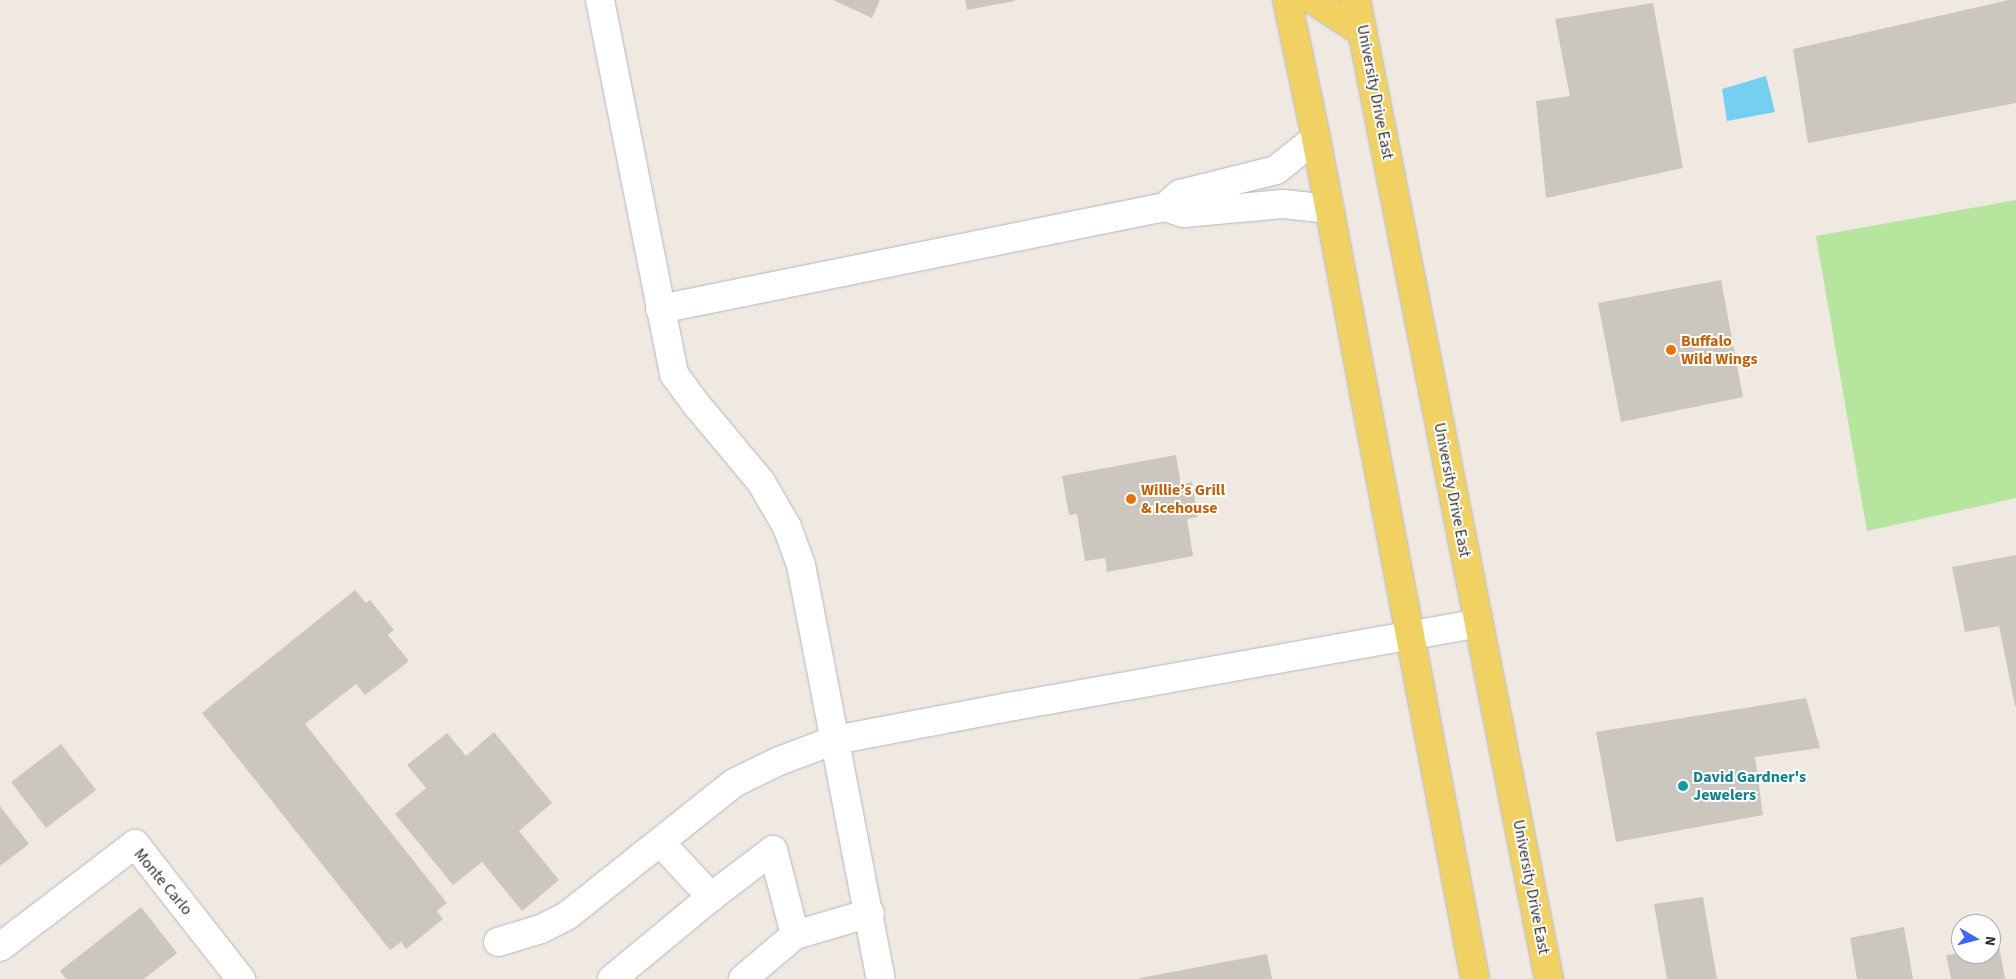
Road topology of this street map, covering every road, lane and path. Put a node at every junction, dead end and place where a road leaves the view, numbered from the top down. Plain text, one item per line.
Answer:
1 (600, 0) edge
2 (1287, 0) edge
3 (1313, 0) edge
4 (1356, 0) edge
5 (1362, 32) junction
6 (1316, 138) junction
7 (1165, 207) junction
8 (1330, 209) junction
9 (660, 309) junction
10 (1478, 623) junction
11 (1410, 635) junction
12 (836, 740) junction
13 (661, 843) junction
14 (711, 898) junction
15 (870, 914) junction
16 (795, 935) junction
17 (498, 942) dead end
18 (0, 947) edge
19 (241, 979) edge
20 (612, 979) edge
21 (743, 979) edge
22 (881, 979) edge
23 (1475, 979) edge
24 (1549, 979) edge

1 - 9 street
2 - 6 main road
3 - 5 main road
4 - 5 main road, University Drive East
5 - 10 main road, University Drive East
6 - 7 street
6 - 8 main road
7 - 8 street
7 - 9 street
8 - 11 main road
9 - 12 street
10 - 11 street
10 - 24 main road, University Drive East
11 - 12 street
11 - 23 main road
12 - 13 street
12 - 15 street
13 - 14 street
13 - 17 street
14 - 16 street
14 - 20 street
15 - 16 street
15 - 22 street
16 - 21 street
18 - 19 street, Monte Carlo

